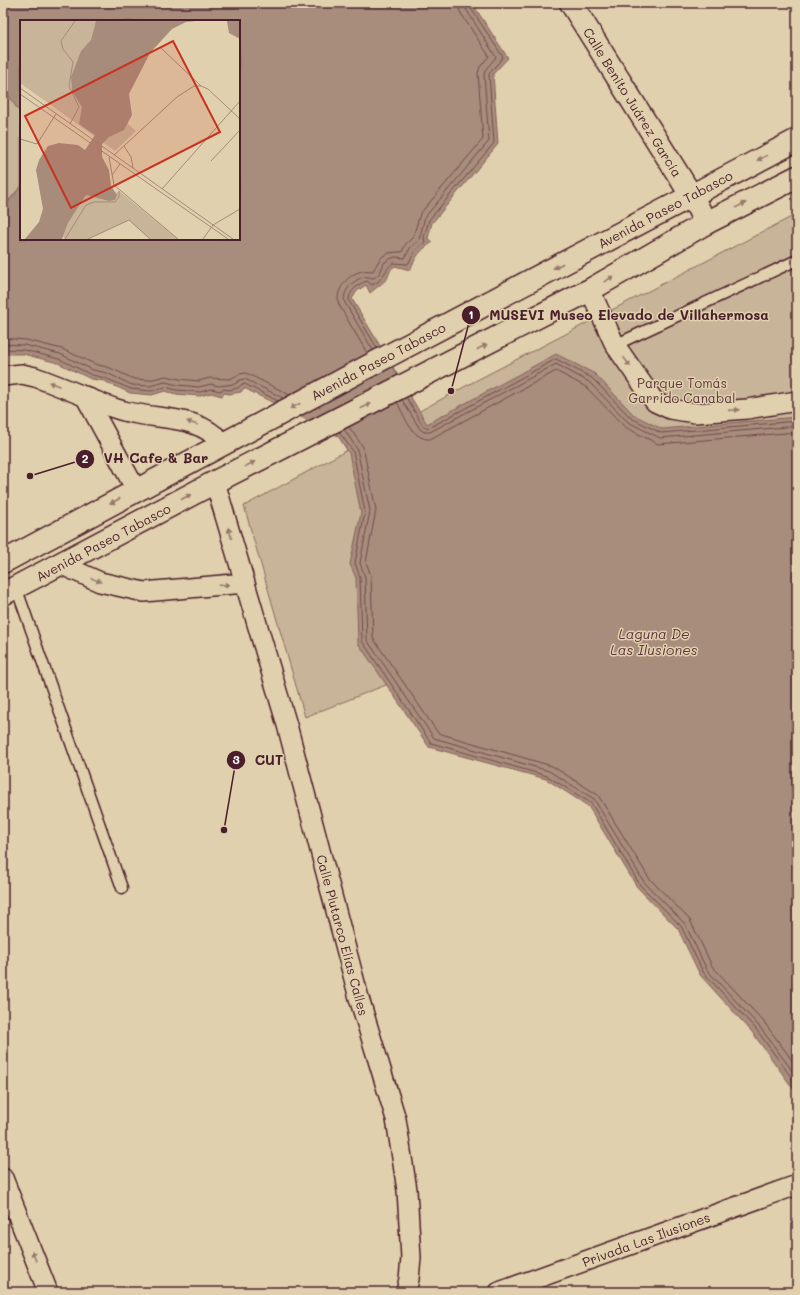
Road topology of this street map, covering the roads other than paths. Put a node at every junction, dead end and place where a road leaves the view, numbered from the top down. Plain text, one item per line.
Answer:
1 (571, 3) edge
2 (797, 140) edge
3 (797, 177) edge
4 (691, 195) junction
5 (706, 223) junction
6 (797, 260) edge
7 (590, 290) junction
8 (615, 345) junction
9 (3, 376) edge
10 (85, 396) junction
11 (797, 401) edge
12 (224, 444) junction
13 (215, 482) junction
14 (136, 490) junction
15 (3, 562) edge
16 (60, 564) junction
17 (245, 583) junction
18 (10, 590) edge
19 (122, 888) dead end
20 (3, 1178) edge
21 (794, 1186) dead end
22 (48, 1292) edge
23 (406, 1292) edge
24 (499, 1292) edge

1 - 4 main road, Calle Benito Juárez García
2 -> 4 main road, Avenida Paseo Tabasco
5 -> 3 main road, Avenida Paseo Tabasco
4 - 5 main road, Calle Benito Juárez García
4 -> 12 main road, Avenida Paseo Tabasco
7 -> 5 main road, Avenida Paseo Tabasco
6 - 8 lane
7 - 8 street
13 -> 7 main road, Avenida Paseo Tabasco
8 -> 11 street
10 -> 9 street
12 -> 10 street
10 - 14 street
12 - 14 main road, Avenida Paseo Tabasco
16 -> 13 main road, Avenida Paseo Tabasco
17 -> 13 street, Calle Plutarco Elías Calles
14 -> 15 main road, Avenida Paseo Tabasco
16 -> 17 street
16 - 18 main road, Avenida Paseo Tabasco
17 - 23 street, Calle Plutarco Elías Calles
18 - 19 lane
22 -> 20 street
21 - 24 street, Privada Las Ilusiones

